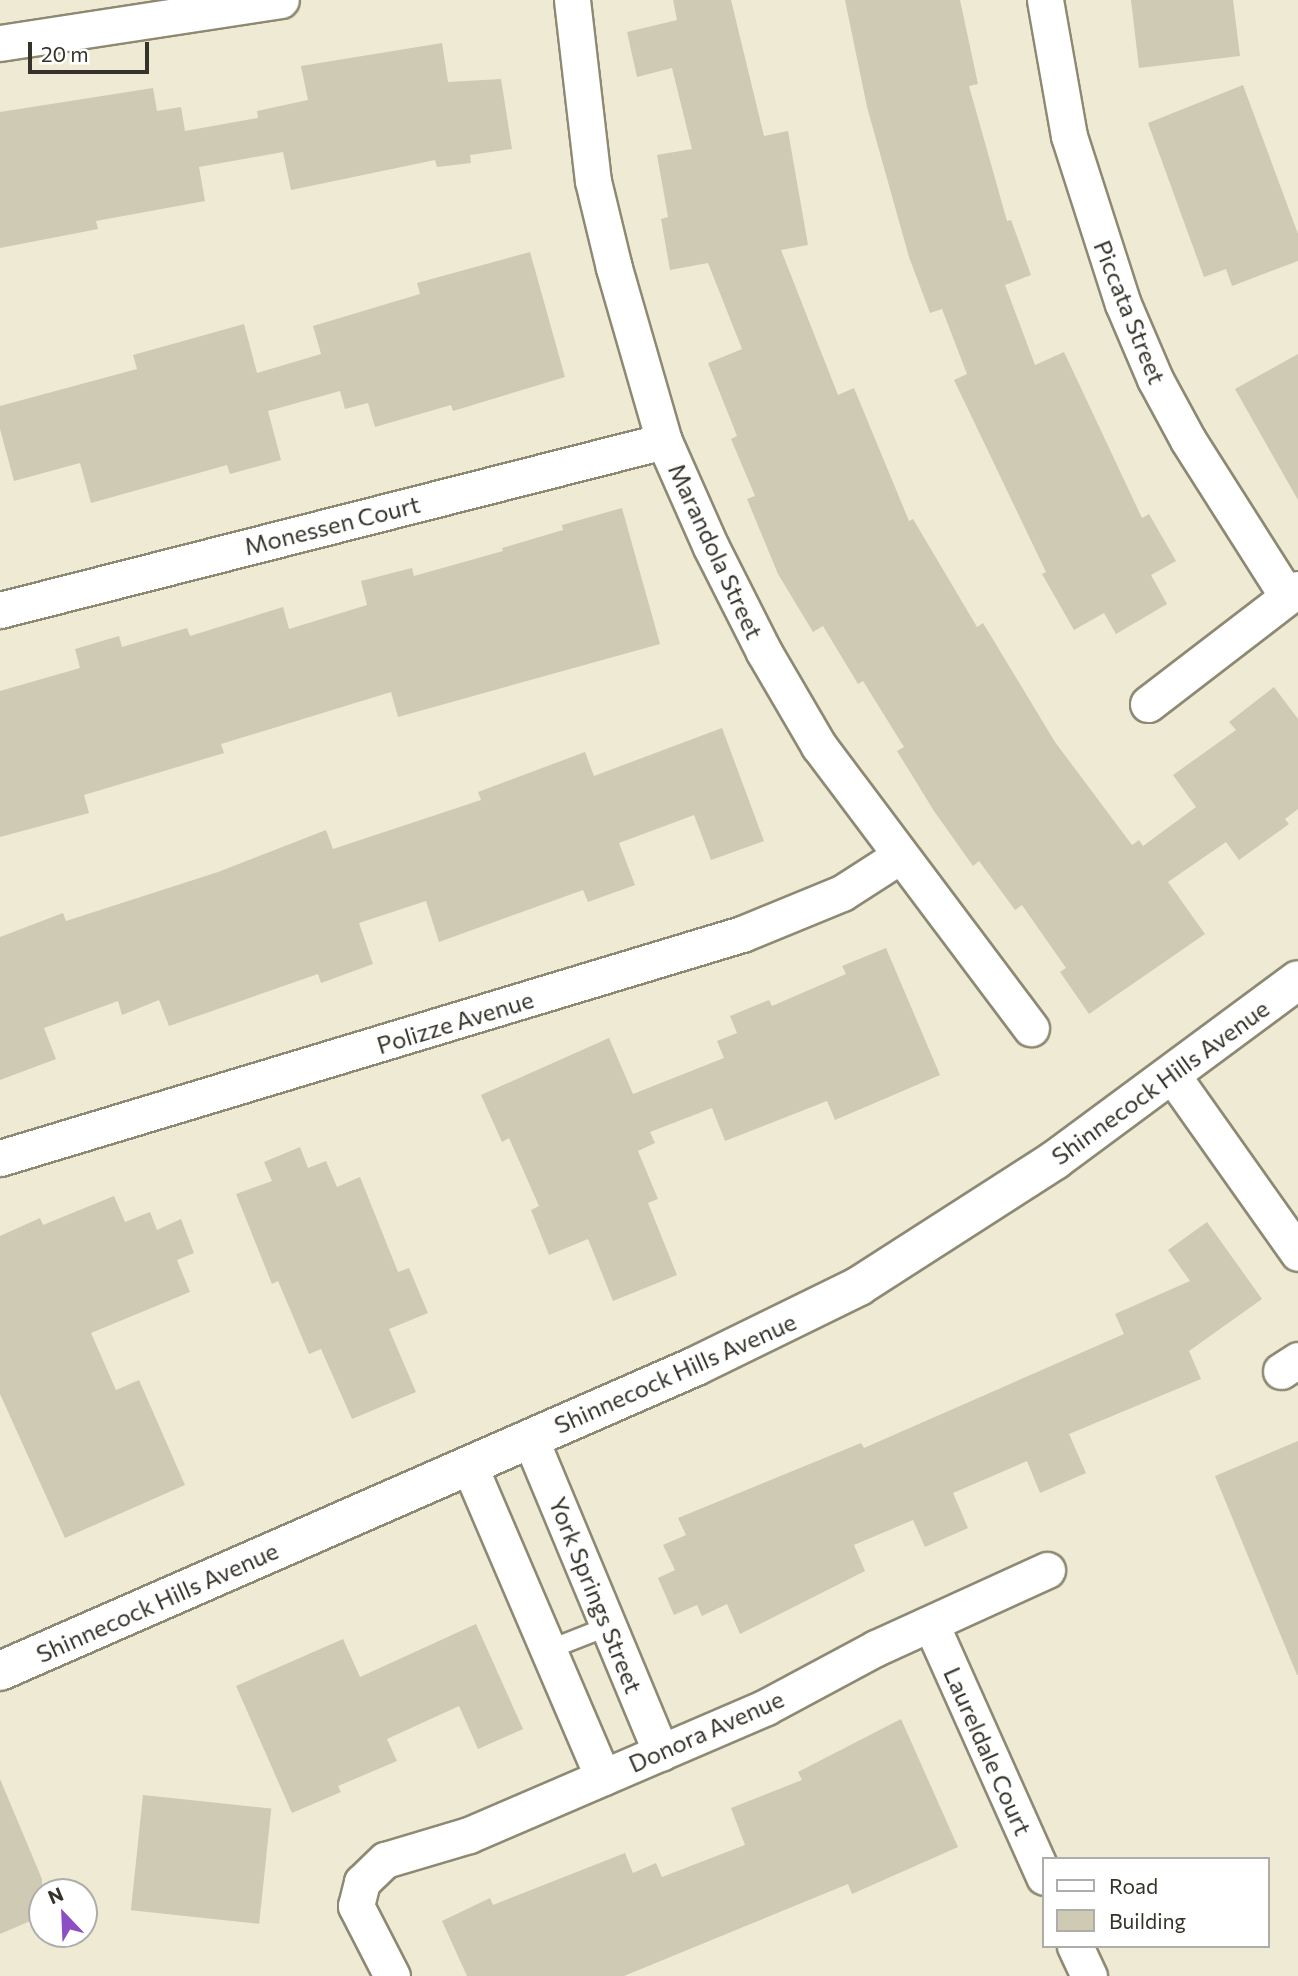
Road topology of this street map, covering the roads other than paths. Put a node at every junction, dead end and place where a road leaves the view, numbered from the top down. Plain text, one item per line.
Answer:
1 (281, 0) edge
2 (572, 0) edge
3 (1045, 0) edge
4 (0, 43) edge
5 (664, 440) junction
6 (1293, 592) edge
7 (0, 610) edge
8 (1148, 704) dead end
9 (898, 857) junction
10 (1298, 981) edge
11 (1031, 1028) dead end
12 (1172, 1075) junction
13 (0, 1158) edge
14 (1298, 1253) edge
15 (530, 1438) junction
16 (469, 1465) junction
17 (1047, 1570) dead end
18 (931, 1624) junction
19 (610, 1626) junction
20 (548, 1650) junction
21 (0, 1671) edge
22 (661, 1753) junction
23 (603, 1778) junction
24 (1042, 1873) edge
25 (1076, 1948) edge
26 (392, 1976) edge
27 (1088, 1976) edge

1 - 4 street
2 - 5 street, Marandola Street
3 - 6 street, Piccata Street
5 - 7 street, Monessen Court
5 - 9 street, Marandola Street
6 - 8 street
9 - 11 street, Marandola Street
9 - 13 street, Polizze Avenue
10 - 12 street, Shinnecock Hills Avenue
12 - 14 street
12 - 15 street, Shinnecock Hills Avenue
15 - 16 street, Shinnecock Hills Avenue
15 - 19 street, York Springs Street
16 - 20 street
16 - 21 street, Shinnecock Hills Avenue
17 - 18 street, Donora Avenue
18 - 22 street, Donora Avenue
18 - 24 street, Laureldale Court
19 - 20 lane
19 - 22 street, York Springs Street
20 - 23 street
22 - 23 street, Donora Avenue
23 - 26 street, Donora Avenue
25 - 27 street

